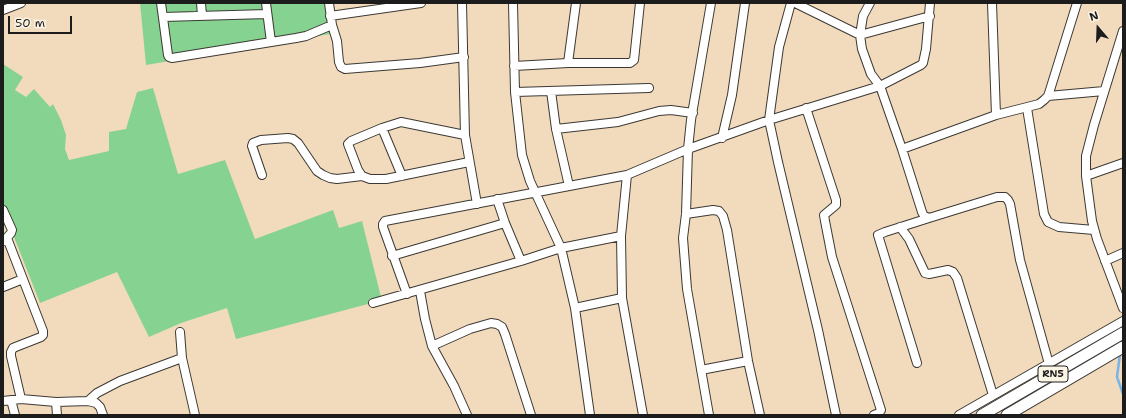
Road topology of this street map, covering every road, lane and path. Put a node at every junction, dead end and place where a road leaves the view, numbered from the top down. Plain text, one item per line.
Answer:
1 (21, 3) edge
2 (161, 3) edge
3 (201, 3) edge
4 (266, 3) edge
5 (329, 3) edge
6 (421, 3) edge
7 (462, 3) edge
8 (513, 3) edge
9 (576, 3) edge
10 (640, 3) edge
11 (711, 3) edge
12 (745, 3) edge
13 (791, 3) edge
14 (795, 3) edge
15 (870, 3) edge
16 (930, 3) edge
17 (992, 3) edge
18 (1077, 3) edge
19 (11, 5) edge
20 (370, 6) edge
21 (3, 10) edge
22 (267, 14) junction
23 (202, 16) junction
24 (330, 16) junction
25 (930, 16) junction
26 (163, 17) junction
27 (332, 25) junction
28 (1123, 31) edge
29 (860, 36) junction
30 (271, 42) junction
31 (464, 57) junction
32 (568, 63) junction
33 (514, 66) junction
34 (880, 86) junction
35 (649, 88) dead end
36 (551, 91) junction
37 (1104, 91) junction
38 (515, 92) junction
39 (1048, 96) junction
40 (806, 108) junction
41 (1027, 108) junction
42 (693, 112) junction
43 (996, 115) junction
44 (770, 120) junction
45 (382, 128) junction
46 (556, 129) junction
47 (465, 135) junction
48 (722, 138) junction
49 (688, 149) junction
50 (902, 150) junction
51 (469, 162) junction
52 (1123, 164) edge
53 (627, 174) junction
54 (262, 175) dead end
55 (362, 176) junction
56 (402, 176) junction
57 (1086, 176) junction
58 (569, 186) junction
59 (535, 193) junction
60 (497, 199) junction
61 (477, 204) junction
62 (3, 210) edge
63 (686, 214) junction
64 (929, 218) junction
65 (505, 223) junction
66 (900, 227) junction
67 (1094, 230) junction
68 (621, 236) junction
69 (5, 240) edge
70 (561, 248) junction
71 (1123, 253) edge
72 (392, 256) junction
73 (521, 261) junction
74 (1104, 261) junction
75 (23, 279) junction
76 (3, 287) edge
77 (420, 291) junction
78 (407, 294) junction
79 (622, 298) junction
80 (373, 303) dead end
81 (575, 308) junction
82 (1123, 308) edge
83 (1123, 321) edge
84 (180, 332) dead end
85 (1123, 333) edge
86 (432, 346) junction
87 (1123, 348) edge
88 (182, 358) junction
89 (748, 360) junction
90 (917, 363) dead end
91 (1049, 364) junction
92 (701, 370) junction
93 (993, 395) junction
94 (21, 399) junction
95 (7, 400) edge
96 (88, 401) junction
97 (56, 402) junction
98 (15, 415) edge
99 (57, 415) edge
100 (103, 415) edge
101 (195, 415) edge
102 (467, 415) edge
103 (531, 415) edge
104 (590, 415) edge
105 (643, 415) edge
106 (709, 415) edge
107 (760, 415) edge
108 (836, 415) edge
109 (874, 415) edge
110 (959, 415) edge
111 (982, 415) edge
112 (1007, 415) edge

1 - 19 street
2 - 26 street
3 - 23 street
4 - 22 street
5 - 24 street
6 - 20 street
7 - 31 street
8 - 33 street
9 - 32 street
10 - 32 street
11 - 42 street
12 - 48 street
13 - 44 street
14 - 29 street
15 - 29 street
16 - 25 street
17 - 43 street
18 - 39 street
19 - 21 street
20 - 24 street
22 - 23 street
22 - 30 street
23 - 26 street
24 - 27 street
25 - 29 street
25 - 34 street
26 - 30 street
27 - 30 street
27 - 31 street
28 - 37 street
29 - 34 street
31 - 47 street
32 - 33 street
33 - 38 street
34 - 40 street
34 - 50 street
35 - 36 street
36 - 38 street
36 - 46 street
37 - 39 street
37 - 57 street
38 - 59 street
39 - 41 street
40 - 44 street
40 - 109 street
41 - 43 street
41 - 67 street
42 - 46 street
42 - 49 street
43 - 50 street
44 - 48 street
44 - 108 street
45 - 47 street
45 - 55 street
45 - 56 street
46 - 58 street
47 - 51 street
48 - 49 street
49 - 53 street
49 - 63 street
50 - 64 street
51 - 56 street
51 - 61 street
52 - 57 street
53 - 58 street
53 - 68 street
54 - 55 street
55 - 56 street
57 - 67 street
58 - 59 street
59 - 60 street
59 - 70 street
60 - 61 street
60 - 65 street
61 - 72 street
62 - 69 street
63 - 89 street
63 - 92 street
64 - 66 street
64 - 91 street
65 - 72 street
65 - 73 street
66 - 90 street
66 - 93 street
67 - 74 street
68 - 70 street
68 - 79 street
69 - 75 street
70 - 73 street
70 - 81 street
71 - 74 street
72 - 78 street
73 - 77 street
74 - 82 street
75 - 76 street
75 - 94 street
77 - 78 street
77 - 86 street
78 - 80 street
79 - 81 street
79 - 105 street
81 - 104 street
83 - 91 street
84 - 88 street
85 - 111 main road, RN5
86 - 102 street
86 - 103 street
87 - 112 main road, RN5
88 - 96 street
88 - 101 street
89 - 92 street
89 - 107 street
91 - 93 street
92 - 106 street
93 - 110 street
94 - 95 street
94 - 97 street
95 - 98 street
96 - 97 street
96 - 100 street
97 - 99 street

